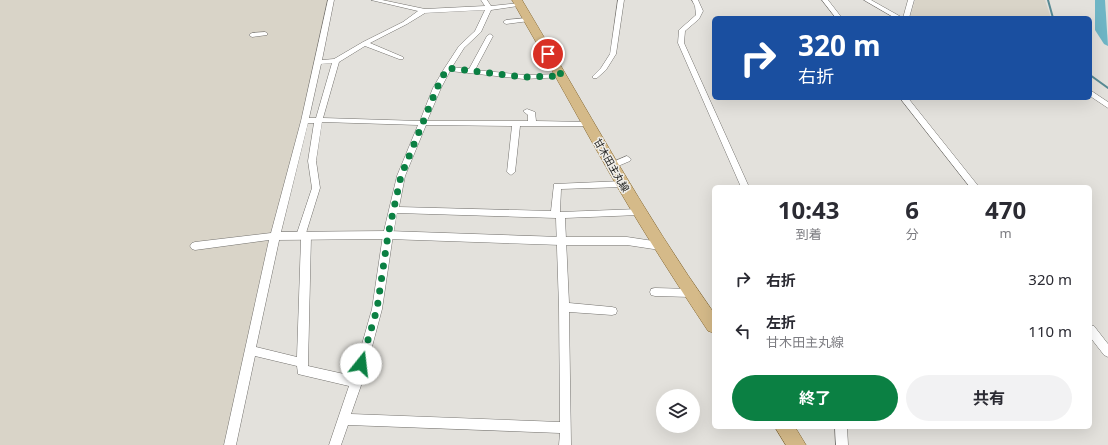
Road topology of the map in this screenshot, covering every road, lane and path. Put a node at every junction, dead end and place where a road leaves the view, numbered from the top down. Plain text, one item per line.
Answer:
1 (331, 0) edge
2 (374, 0) edge
3 (484, 0) edge
4 (621, 0) edge
5 (695, 0) edge
6 (825, 0) edge
7 (867, 0) edge
8 (911, 0) edge
9 (518, 2) edge
10 (488, 8) junction
11 (423, 11) junction
12 (837, 16) edge
13 (896, 16) edge
14 (907, 16) edge
15 (528, 20) junction
16 (506, 22) dead end
17 (265, 34) dead end
18 (252, 35) dead end
19 (490, 36) dead end
20 (365, 43) junction
21 (401, 58) dead end
22 (336, 61) junction
23 (318, 62) junction
24 (447, 68) junction
25 (471, 71) junction
26 (562, 76) junction
27 (595, 77) dead end
28 (1092, 94) edge
29 (327, 95) junction
30 (310, 96) junction
31 (906, 100) edge
32 (1108, 106) edge
33 (527, 111) dead end
34 (320, 120) junction
35 (305, 121) junction
36 (422, 123) junction
37 (516, 123) junction
38 (532, 124) junction
39 (588, 124) junction
40 (316, 130) junction
41 (302, 131) junction
42 (627, 159) dead end
43 (611, 166) junction
44 (511, 172) dead end
45 (623, 184) junction
46 (744, 185) edge
47 (973, 185) edge
48 (393, 210) junction
49 (640, 212) junction
50 (558, 215) junction
51 (388, 235) junction
52 (275, 236) junction
53 (304, 236) junction
54 (561, 241) junction
55 (195, 246) dead end
56 (660, 246) junction
57 (655, 292) dead end
58 (691, 293) junction
59 (564, 307) junction
60 (612, 311) dead end
61 (712, 323) edge
62 (1092, 332) edge
63 (250, 350) junction
64 (1108, 352) edge
65 (303, 363) junction
66 (356, 382) junction
67 (343, 419) junction
68 (566, 428) junction
69 (785, 429) edge
70 (841, 429) edge
71 (230, 445) edge
72 (335, 445) edge
73 (565, 445) edge
74 (797, 445) edge
75 (842, 445) edge

1 - 23 street
2 - 11 street
3 - 10 street
4 - 27 street
5 - 46 street
6 - 12 street
7 - 13 street
8 - 14 street
9 - 10 street
9 - 15 main road, 甘木田主丸線
10 - 11 street
10 - 24 street
11 - 20 street
15 - 16 street
15 - 26 main road, 甘木田主丸線
17 - 18 street
19 - 25 street
20 - 21 street
20 - 22 street
22 - 23 street
22 - 29 street
23 - 30 street
24 - 25 street
24 - 36 street
25 - 26 street
26 - 39 main road, 甘木田主丸線
28 - 32 street
29 - 30 street
29 - 34 street
30 - 35 street
31 - 47 street
33 - 38 street
34 - 35 street
34 - 36 street
34 - 40 street
35 - 41 street
36 - 37 street
36 - 48 street
37 - 38 street
37 - 44 street
38 - 39 street
39 - 43 main road, 甘木田主丸線
40 - 41 street
40 - 53 street
41 - 52 street
42 - 43 street
43 - 45 main road, 甘木田主丸線
45 - 49 main road, 甘木田主丸線
45 - 50 street
48 - 50 street
48 - 51 street
49 - 50 street
49 - 56 main road, 甘木田主丸線
50 - 54 street
51 - 53 street
51 - 54 street
51 - 66 street
52 - 53 street
52 - 55 street
52 - 63 street
53 - 65 street
54 - 56 street
54 - 59 street
56 - 58 main road, 甘木田主丸線
57 - 58 street
58 - 61 main road, 甘木田主丸線
59 - 60 street
59 - 68 street
62 - 64 street
63 - 65 street
63 - 71 street
65 - 66 street
66 - 67 street
67 - 68 street
67 - 72 street
68 - 73 street
69 - 74 main road
70 - 75 street

